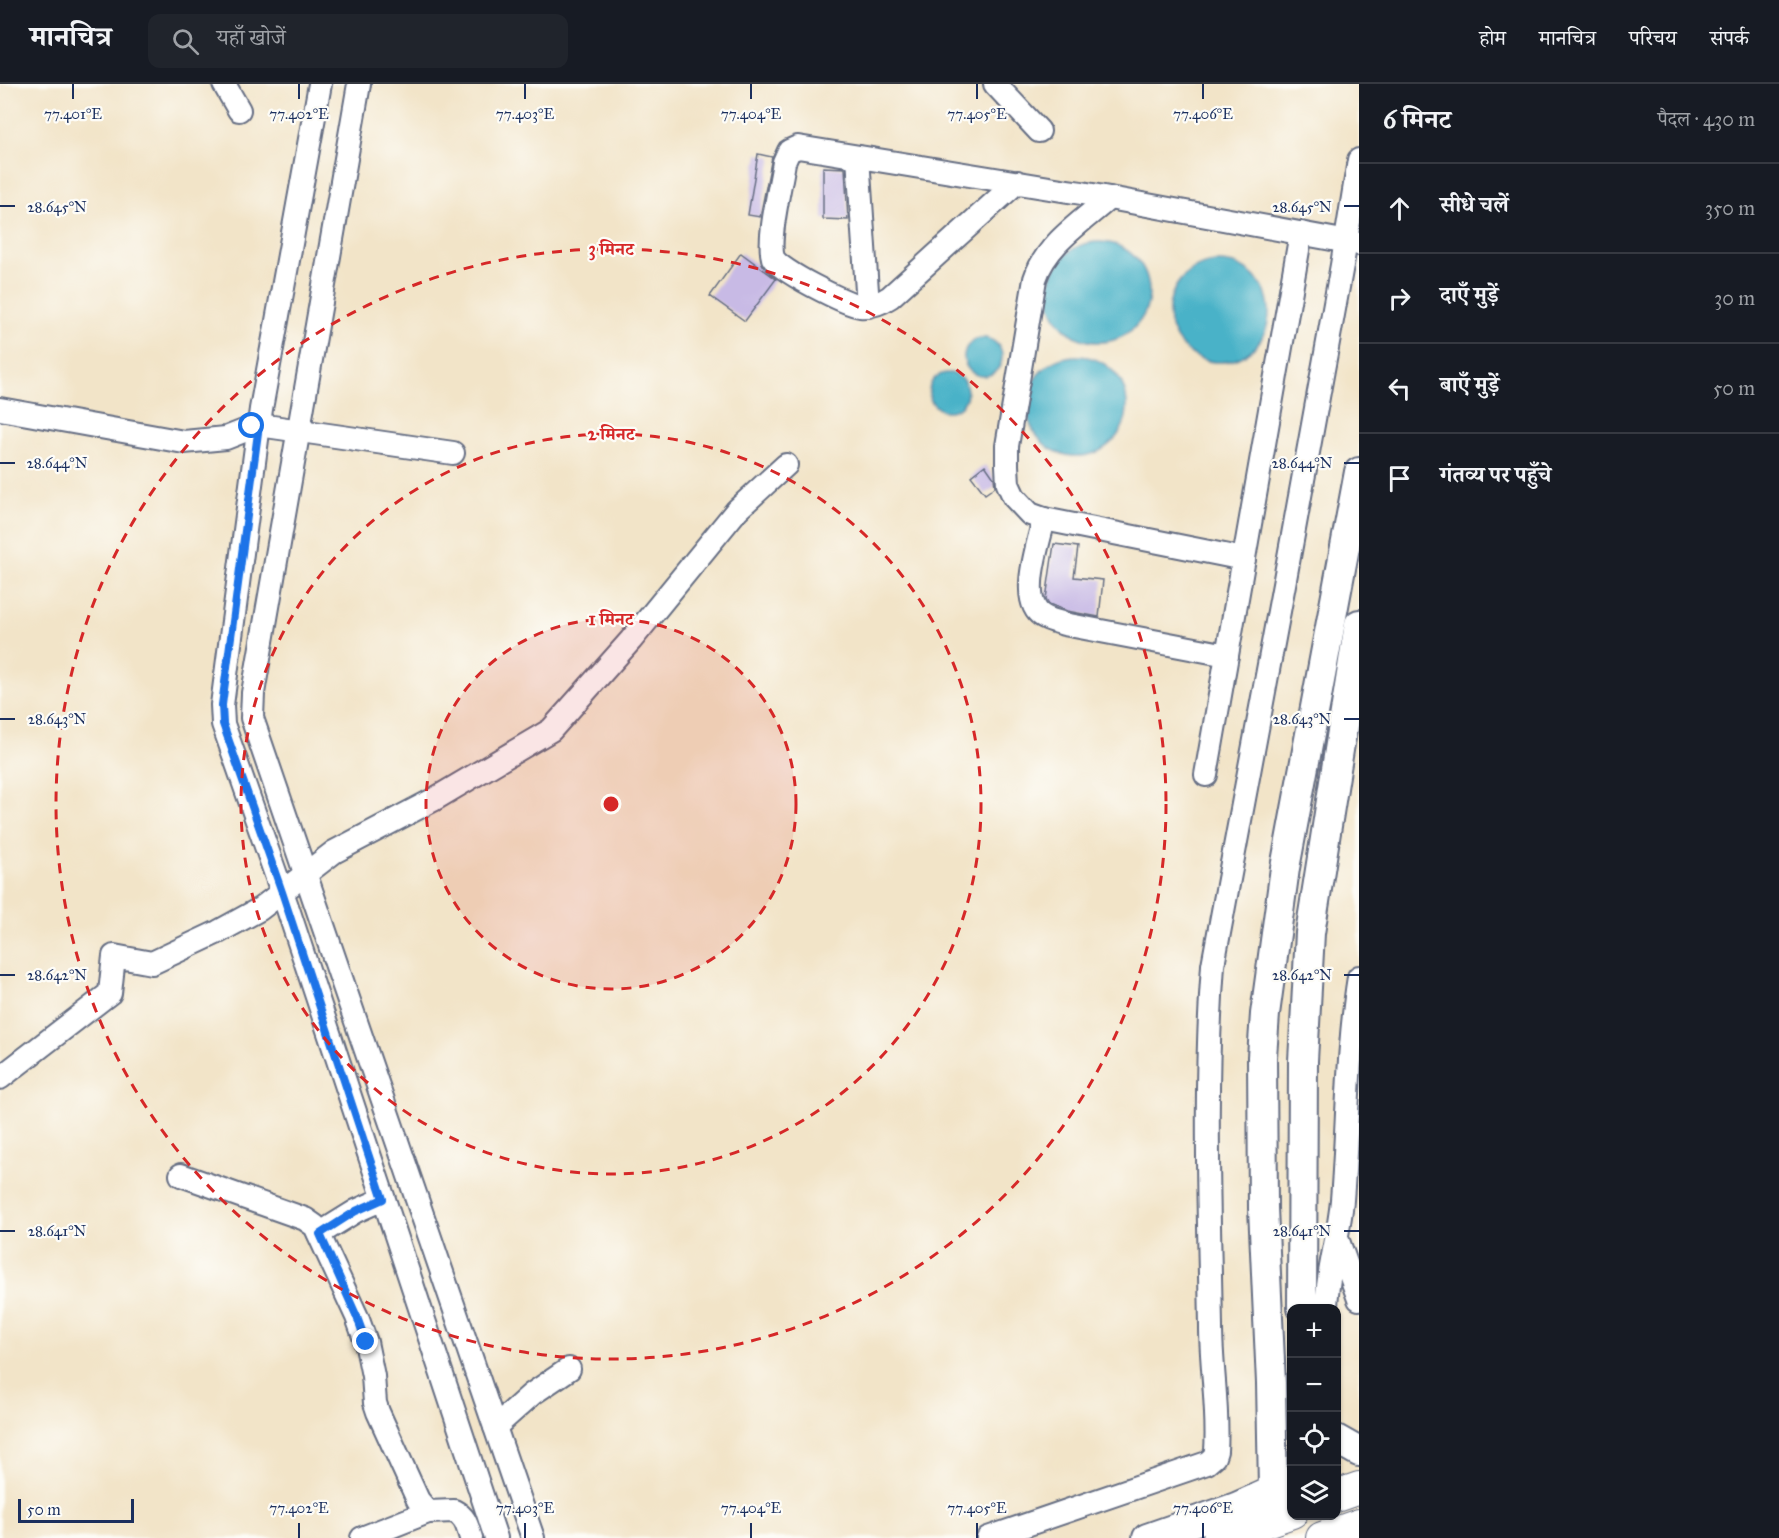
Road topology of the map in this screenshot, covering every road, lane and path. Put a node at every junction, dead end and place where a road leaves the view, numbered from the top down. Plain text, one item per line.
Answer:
1 (224, 84) edge
2 (320, 84) edge
3 (360, 84) edge
4 (995, 84) edge
5 (239, 110) dead end
6 (1039, 131) dead end
7 (858, 157) junction
8 (1359, 160) edge
9 (1017, 182) junction
10 (1109, 198) junction
11 (1301, 233) junction
12 (1352, 243) edge
13 (868, 306) junction
14 (0, 409) edge
15 (259, 425) junction
16 (299, 429) junction
17 (453, 453) dead end
18 (786, 465) dead end
19 (1359, 471) edge
20 (1044, 519) junction
21 (1244, 559) junction
22 (1359, 624) edge
23 (1227, 655) junction
24 (1349, 733) edge
25 (1206, 775) dead end
26 (304, 875) junction
27 (287, 908) junction
28 (1359, 977) edge
29 (1263, 1040) junction
30 (1304, 1041) junction
31 (1354, 1058) edge
32 (0, 1078) edge
33 (1352, 1171) edge
34 (181, 1175) dead end
35 (383, 1199) junction
36 (320, 1234) junction
37 (1336, 1237) junction
38 (1359, 1299) edge
39 (1302, 1304) edge
40 (1326, 1304) edge
41 (472, 1362) junction
42 (569, 1369) dead end
43 (441, 1372) junction
44 (495, 1427) junction
45 (1359, 1488) edge
46 (1341, 1494) edge
47 (1286, 1495) edge
48 (428, 1512) junction
49 (1359, 1525) edge
50 (362, 1538) edge
51 (471, 1538) edge
52 (496, 1538) edge
53 (533, 1538) edge
54 (988, 1538) edge
55 (1147, 1538) edge
56 (1219, 1538) edge
57 (1322, 1538) edge

1 - 5 street
2 - 15 street
3 - 16 street
4 - 6 street
7 - 9 street
7 - 13 street
7 - 13 street
8 - 12 street
9 - 10 street
9 - 13 street
10 - 11 street
10 - 20 street
11 - 12 street
11 - 21 street
12 - 54 street
14 - 15 street
15 - 16 street
15 - 27 street
16 - 17 street
16 - 26 street
18 - 26 street
19 - 29 main road
20 - 21 street
20 - 23 street
21 - 23 street
22 - 24 main road
23 - 25 street
24 - 30 main road
26 - 27 street
26 - 41 street
27 - 32 street
27 - 35 street
28 - 31 street
29 - 30 main road
29 - 47 main road
30 - 39 main road
31 - 33 street
33 - 37 street
34 - 36 street
35 - 36 street
35 - 43 street
36 - 48 street
37 - 38 street
37 - 40 street
41 - 43 street
41 - 44 street
42 - 44 street
43 - 52 street
44 - 53 street
45 - 46 highway
47 - 55 main road
47 - 56 highway
48 - 50 street
48 - 51 street
49 - 57 highway

